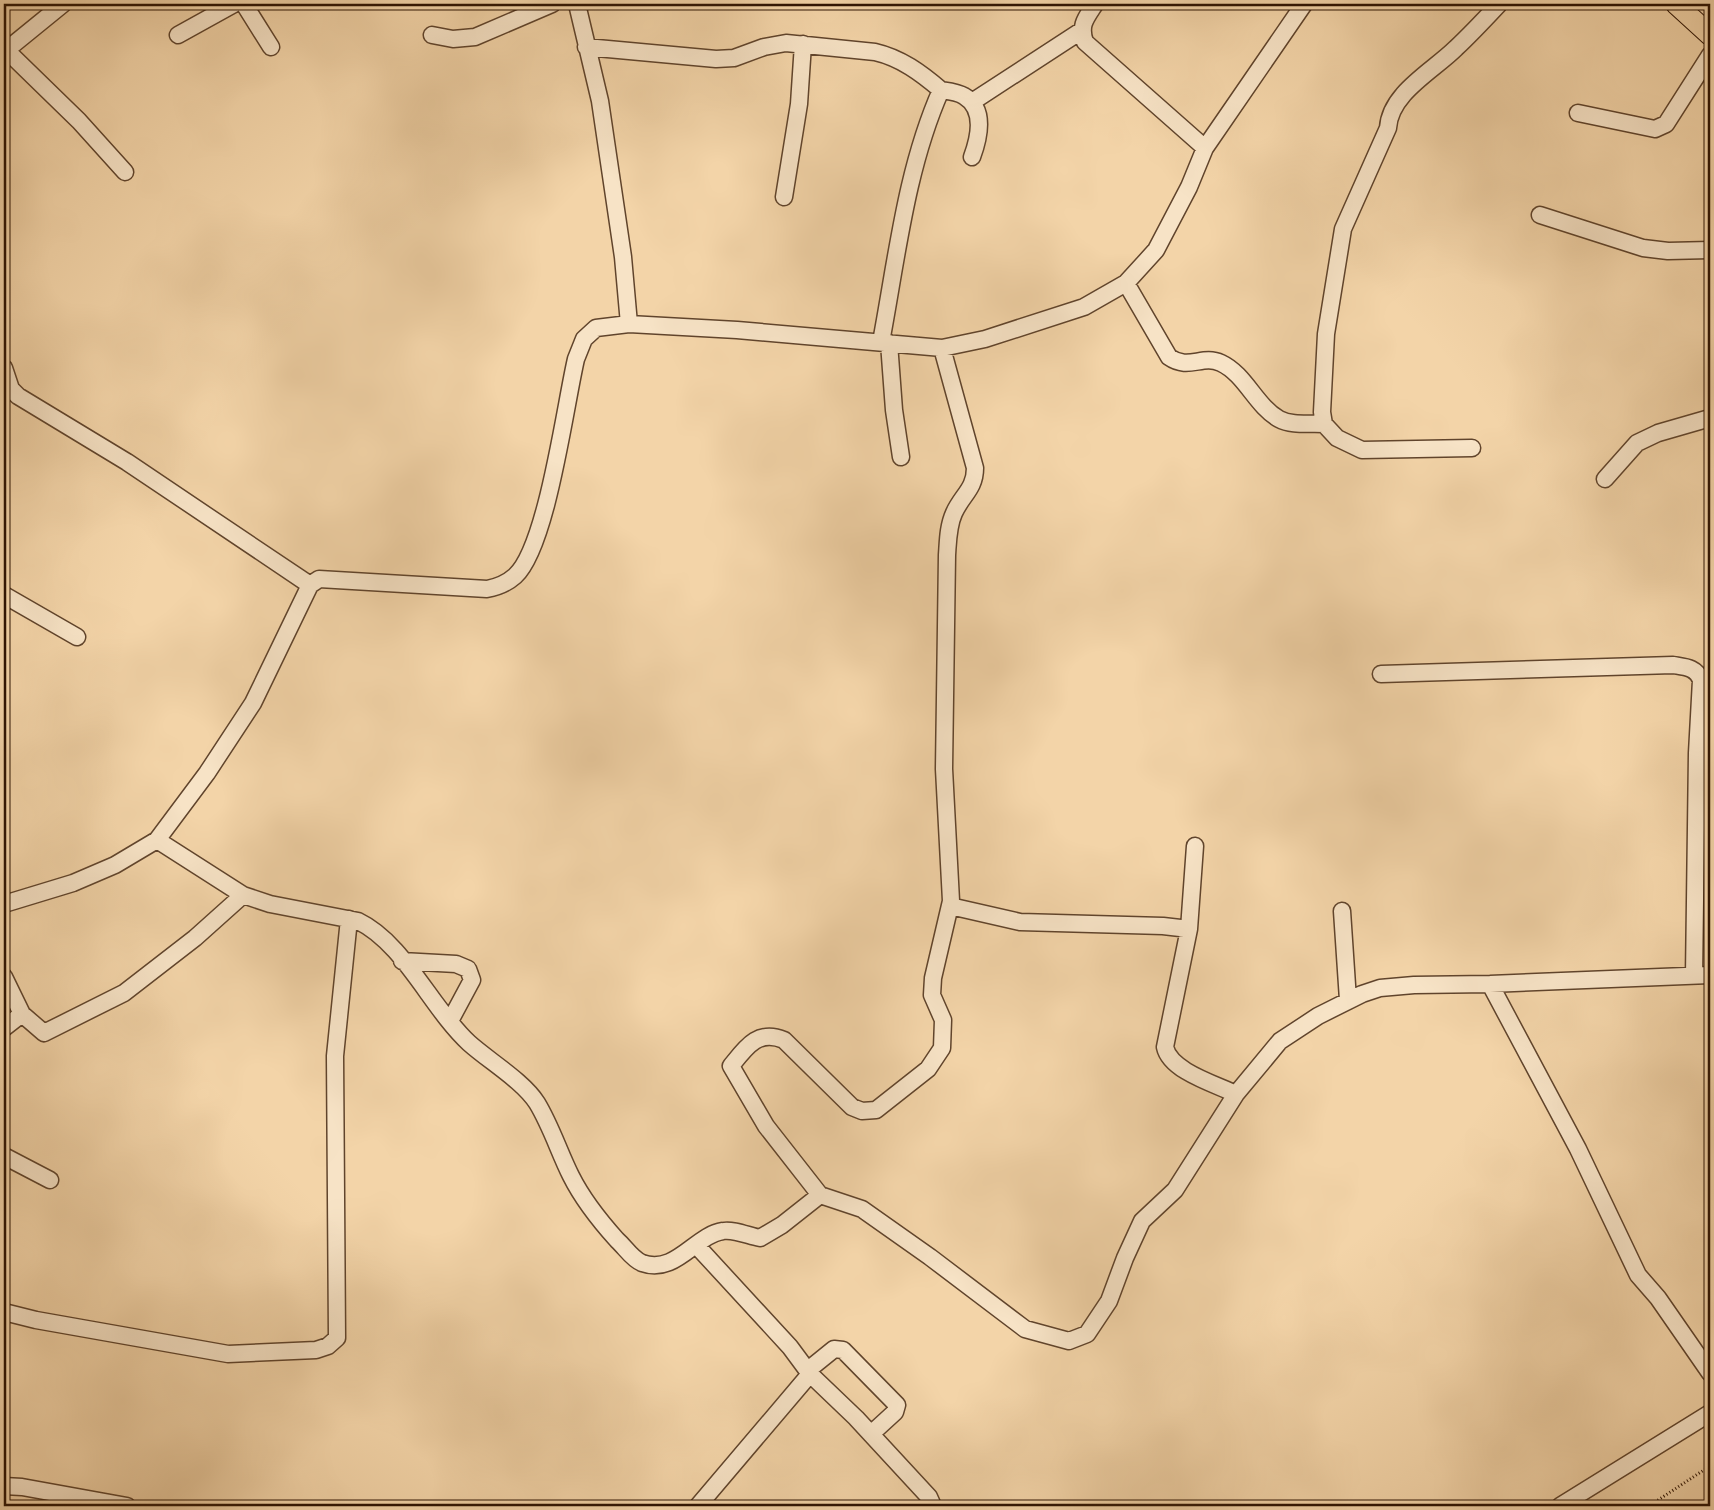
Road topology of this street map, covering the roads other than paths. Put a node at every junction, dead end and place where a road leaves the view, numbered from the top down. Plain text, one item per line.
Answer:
1 (63, 4) edge
2 (234, 4) edge
3 (244, 4) edge
4 (552, 4) edge
5 (576, 4) edge
6 (1095, 4) edge
7 (1304, 4) edge
8 (1500, 4) edge
9 (1676, 4) edge
10 (1081, 31) junction
11 (178, 35) dead end
12 (432, 35) dead end
13 (1710, 35) edge
14 (803, 44) junction
15 (270, 47) dead end
16 (586, 47) junction
17 (4, 50) edge
18 (1710, 55) edge
19 (941, 90) junction
20 (972, 102) junction
21 (1578, 113) dead end
22 (1205, 148) junction
23 (972, 157) dead end
24 (125, 172) dead end
25 (784, 197) dead end
26 (1540, 216) dead end
27 (1710, 250) edge
28 (1126, 283) junction
29 (629, 324) junction
30 (885, 343) junction
31 (942, 348) junction
32 (4, 368) edge
33 (1710, 418) edge
34 (1324, 424) junction
35 (1472, 448) dead end
36 (901, 457) dead end
37 (1606, 479) dead end
38 (310, 585) junction
39 (4, 595) edge
40 (77, 637) dead end
41 (1381, 674) dead end
42 (158, 840) junction
43 (1195, 846) dead end
44 (243, 895) junction
45 (4, 904) edge
46 (950, 906) junction
47 (1342, 911) dead end
48 (349, 919) junction
49 (1189, 929) junction
50 (402, 961) junction
51 (1694, 975) junction
52 (1710, 975) edge
53 (4, 977) edge
54 (1490, 984) junction
55 (1348, 1000) junction
56 (22, 1014) junction
57 (450, 1021) junction
58 (4, 1028) edge
59 (1236, 1094) junction
60 (4, 1156) edge
61 (50, 1180) dead end
62 (820, 1194) junction
63 (696, 1246) junction
64 (4, 1312) edge
65 (809, 1372) junction
66 (1710, 1373) edge
67 (1710, 1413) edge
68 (871, 1434) junction
69 (4, 1486) edge
70 (127, 1506) edge
71 (698, 1506) edge
72 (933, 1506) edge
73 (1560, 1506) edge

1 - 17 street
2 - 11 street
3 - 15 street
4 - 12 street
5 - 16 street
6 - 10 street
7 - 22 street
8 - 34 street
9 - 13 main road
10 - 20 street
10 - 22 street
14 - 16 street
14 - 19 street
14 - 25 street
16 - 29 street
17 - 24 street
18 - 21 street
19 - 20 street
19 - 30 street
20 - 23 street
22 - 28 street
26 - 27 street
28 - 31 street
28 - 34 street
29 - 30 street
29 - 38 street
30 - 31 street
30 - 36 street
31 - 46 street
32 - 38 street
33 - 37 street
34 - 35 street
38 - 42 street
39 - 40 street
41 - 51 street
42 - 44 street
42 - 45 street
43 - 49 street
44 - 48 street
44 - 56 street
46 - 49 street
46 - 62 street
47 - 55 street
48 - 50 street
48 - 64 street
49 - 59 street
50 - 57 street
50 - 57 street
51 - 52 street
51 - 54 street
53 - 56 street
54 - 55 street
54 - 66 street
55 - 59 street
56 - 58 street
57 - 63 street
59 - 62 street
60 - 61 street
62 - 63 street
63 - 65 street
65 - 68 street
65 - 68 street
65 - 71 street
67 - 73 street
68 - 72 street
69 - 70 street

